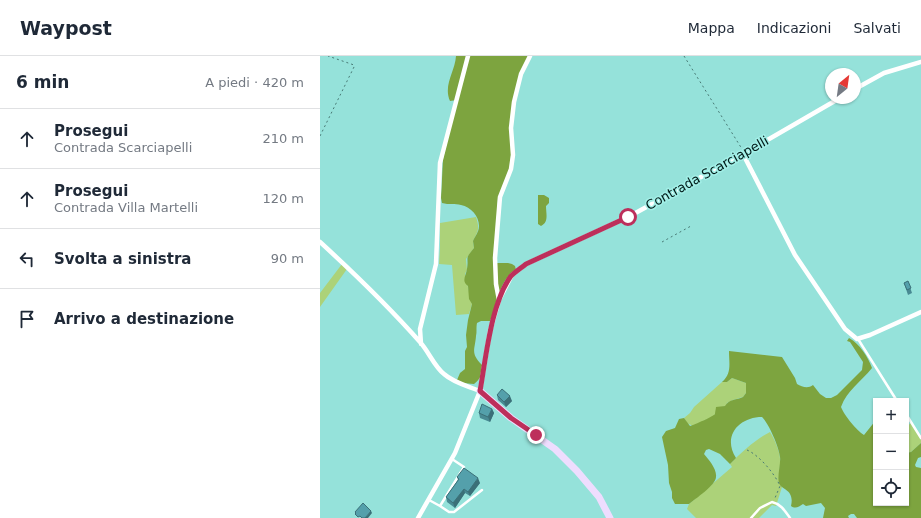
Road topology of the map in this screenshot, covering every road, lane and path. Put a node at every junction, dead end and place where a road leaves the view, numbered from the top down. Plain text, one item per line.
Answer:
1 (328, 56) edge
2 (468, 56) edge
3 (530, 56) edge
4 (684, 56) edge
5 (921, 62) edge
6 (861, 86) edge
7 (830, 104) edge
8 (320, 136) edge
9 (744, 153) junction
10 (691, 226) dead end
11 (320, 242) edge
12 (662, 242) dead end
13 (499, 300) junction
14 (921, 312) edge
15 (857, 339) junction
16 (422, 344) junction
17 (480, 391) junction
18 (895, 398) edge
19 (909, 419) edge
20 (921, 438) edge
21 (748, 450) dead end
22 (452, 458) junction
23 (482, 490) dead end
24 (428, 499) junction
25 (774, 503) junction
26 (440, 506) junction
27 (418, 518) edge
28 (610, 518) edge
29 (751, 518) edge
30 (790, 518) edge

1 - 8 path
2 - 16 street
3 - 13 street
4 - 9 path
5 - 6 street
7 - 9 street, Contrada Scarciapelli
9 - 13 street, Contrada Scarciapelli
9 - 15 street
10 - 12 path
11 - 16 street
13 - 17 street
14 - 15 street
15 - 18 lane
16 - 17 street
17 - 22 street
17 - 28 street
19 - 20 lane
21 - 25 path
22 - 24 street
22 - 26 lane
23 - 26 lane
24 - 26 lane
24 - 27 street
25 - 29 lane
25 - 30 lane

